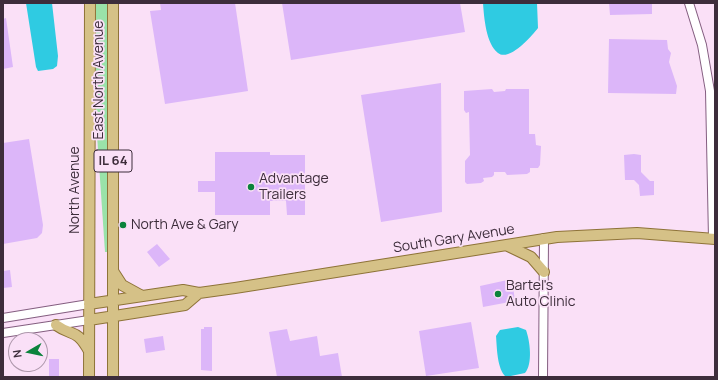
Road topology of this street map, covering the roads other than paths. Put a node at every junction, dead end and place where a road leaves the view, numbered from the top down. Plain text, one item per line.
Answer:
1 (90, 3) edge
2 (113, 3) edge
3 (689, 3) edge
4 (713, 120) edge
5 (544, 238) junction
6 (714, 239) edge
7 (506, 245) junction
8 (113, 271) junction
9 (544, 272) junction
10 (199, 293) junction
11 (142, 296) junction
12 (112, 301) junction
13 (89, 304) junction
14 (112, 316) junction
15 (3, 318) edge
16 (89, 320) junction
17 (56, 325) junction
18 (3, 333) edge
19 (89, 351) junction
20 (89, 377) edge
21 (113, 377) edge
22 (543, 377) edge

1 - 13 main road, North Avenue / IL 64
2 - 8 main road, East North Avenue / IL 64
3 - 4 street
4 - 6 street
5 - 6 main road, South Gary Avenue
5 - 7 main road, South Gary Avenue
5 - 9 street
7 - 9 main road
7 - 10 main road, South Gary Avenue
8 - 11 main road
8 - 12 main road, East North Avenue / IL 64
9 - 22 street
10 - 11 main road, South Gary Avenue
10 - 14 main road, South Gary Avenue
11 - 12 main road, South Gary Avenue
12 - 13 main road, South Gary Avenue
12 - 14 main road, IL 64
13 - 15 street
13 - 16 main road, North Avenue / IL 64
14 - 16 main road, South Gary Avenue
14 - 21 main road, IL 64
16 - 17 street
16 - 19 main road, North Avenue / IL 64
17 - 18 street
17 - 19 main road
19 - 20 main road, North Avenue / IL 64

